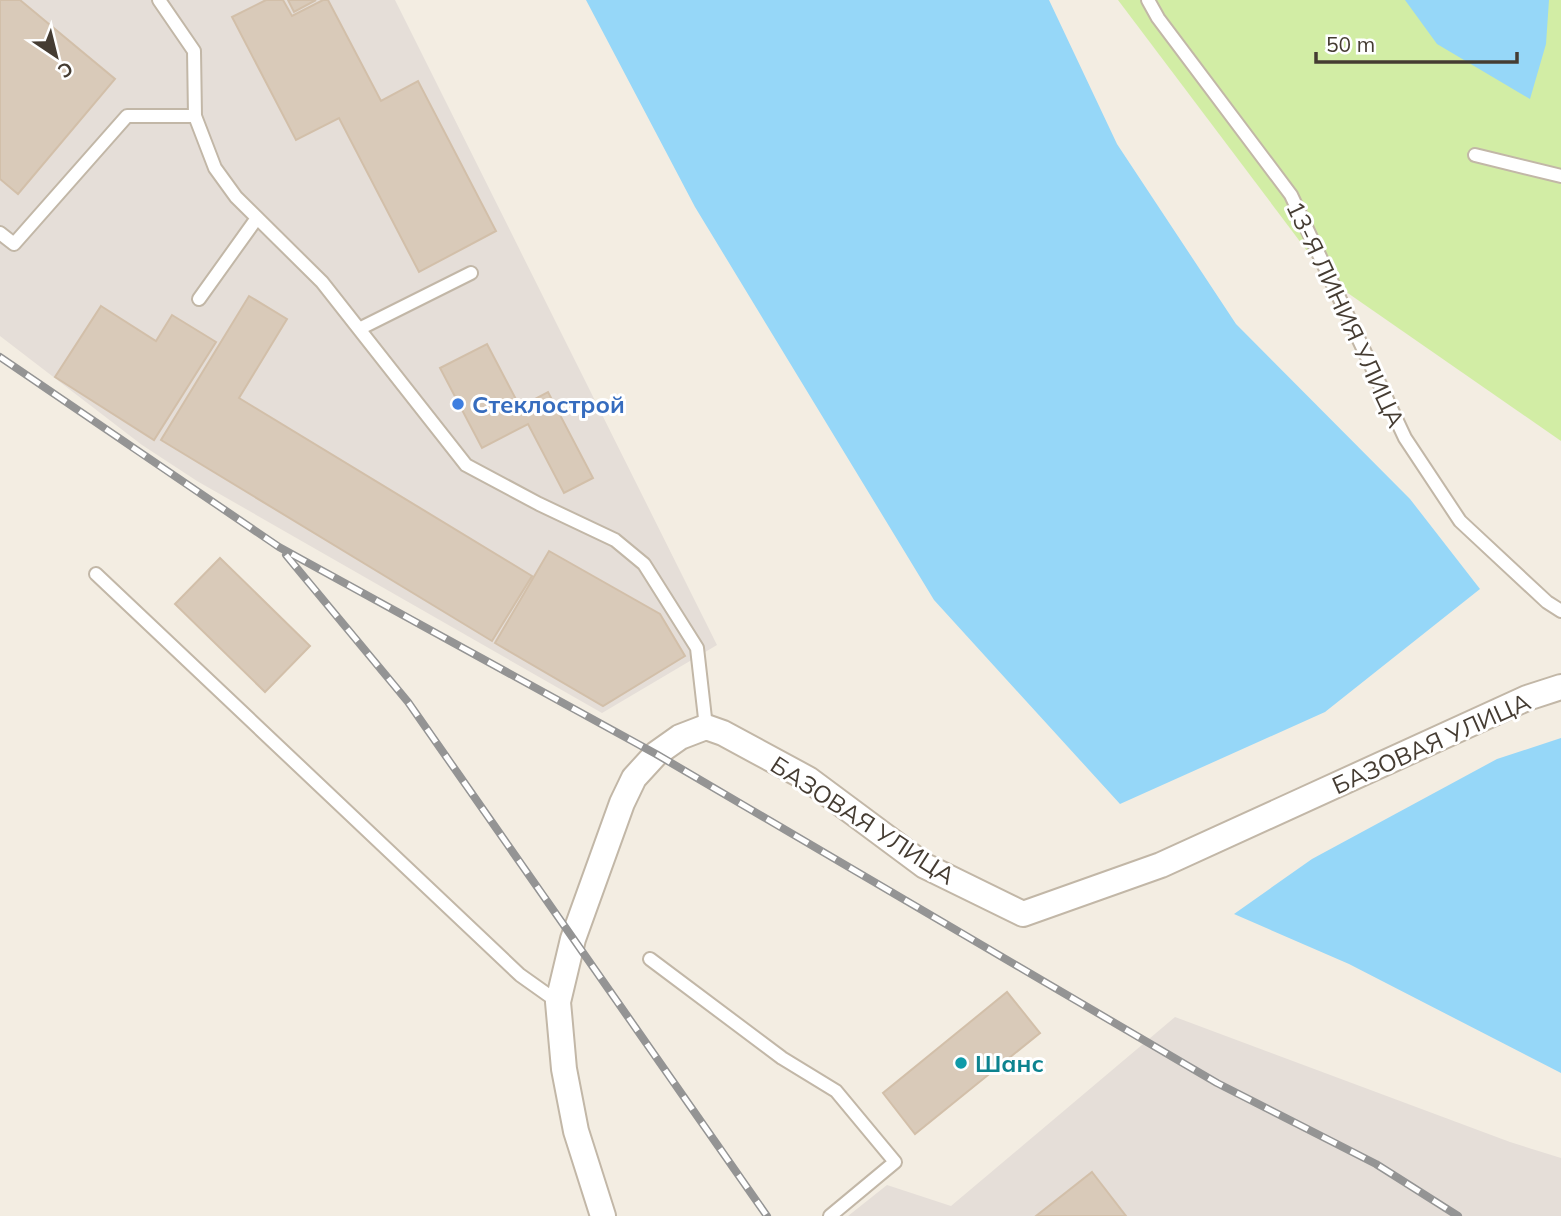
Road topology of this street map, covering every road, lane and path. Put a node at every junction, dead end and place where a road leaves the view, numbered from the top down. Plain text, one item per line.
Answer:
1 (159, 0) edge
2 (1148, 0) edge
3 (195, 116) junction
4 (1475, 155) dead end
5 (1561, 176) edge
6 (257, 218) junction
7 (0, 233) edge
8 (471, 273) dead end
9 (199, 299) dead end
10 (359, 329) junction
11 (96, 574) dead end
12 (1561, 611) edge
13 (1561, 687) edge
14 (706, 727) junction
15 (650, 959) dead end
16 (558, 1002) junction
17 (603, 1216) edge
18 (830, 1216) edge

1 - 3 lane
2 - 12 lane, 13-Я ЛИНИЯ УЛИЦА
3 - 6 lane
3 - 7 lane
4 - 5 lane
6 - 9 lane
6 - 10 lane
8 - 10 lane
10 - 14 lane
11 - 16 lane
13 - 14 street, БАЗОВАЯ УЛИЦА
14 - 16 street
15 - 18 lane
16 - 17 street

